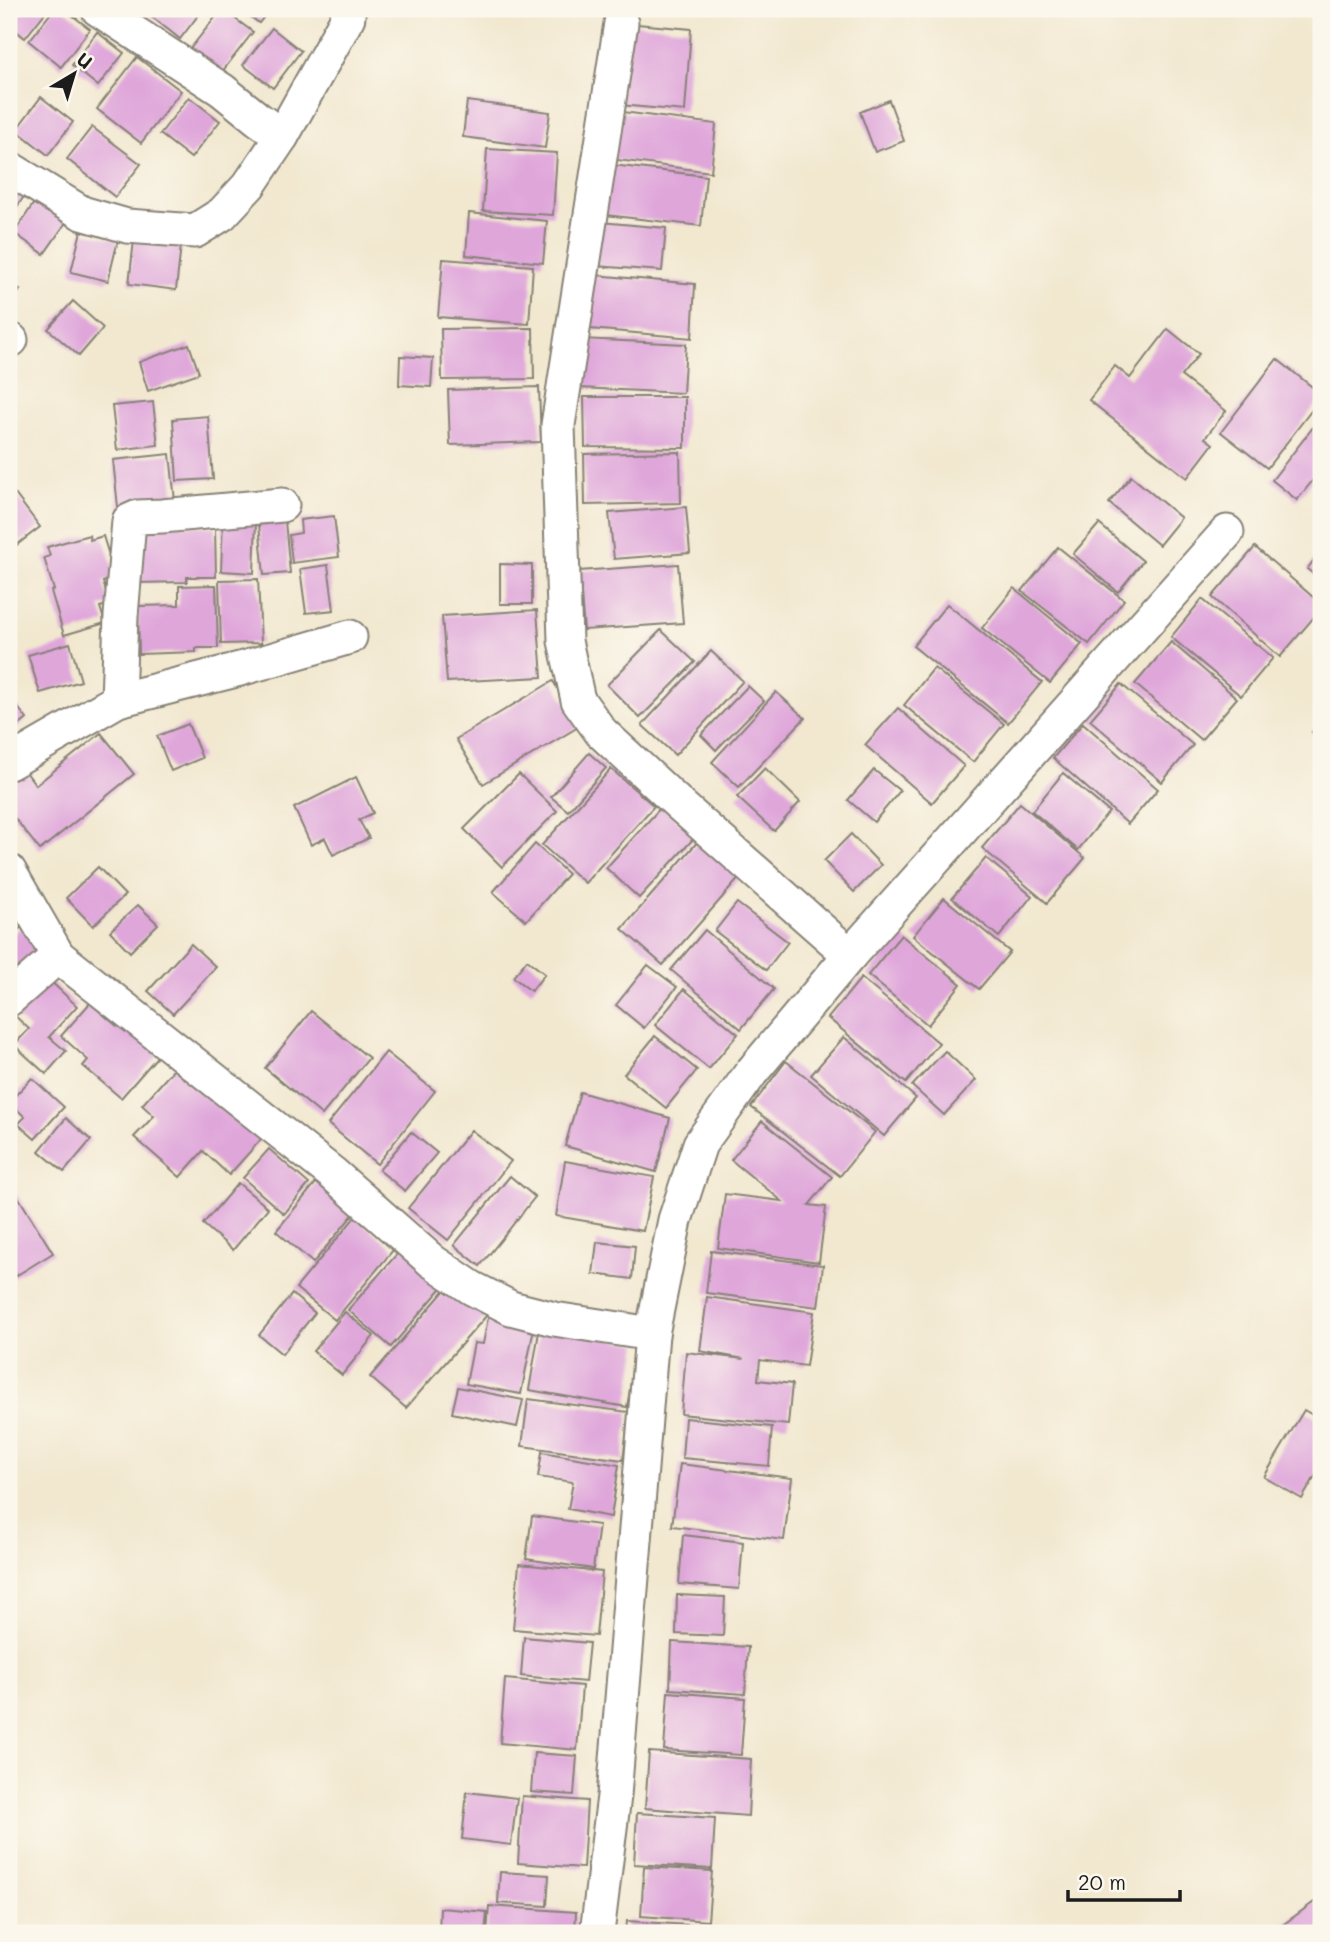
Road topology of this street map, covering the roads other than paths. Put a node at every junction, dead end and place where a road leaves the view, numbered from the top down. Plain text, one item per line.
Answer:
1 (98, 9) edge
2 (348, 9) edge
3 (621, 23) dead end
4 (282, 136) junction
5 (9, 168) edge
6 (282, 505) dead end
7 (1227, 532) dead end
8 (350, 636) dead end
9 (118, 700) junction
10 (9, 763) edge
11 (9, 871) edge
12 (850, 955) junction
13 (58, 956) junction
14 (9, 999) edge
15 (652, 1334) junction
16 (597, 1933) edge

1 - 4 street
2 - 4 street
3 - 12 street
4 - 5 street
6 - 9 street
7 - 12 street
8 - 9 street
9 - 10 street
11 - 13 street
12 - 15 street
13 - 14 street
13 - 15 street
15 - 16 street

